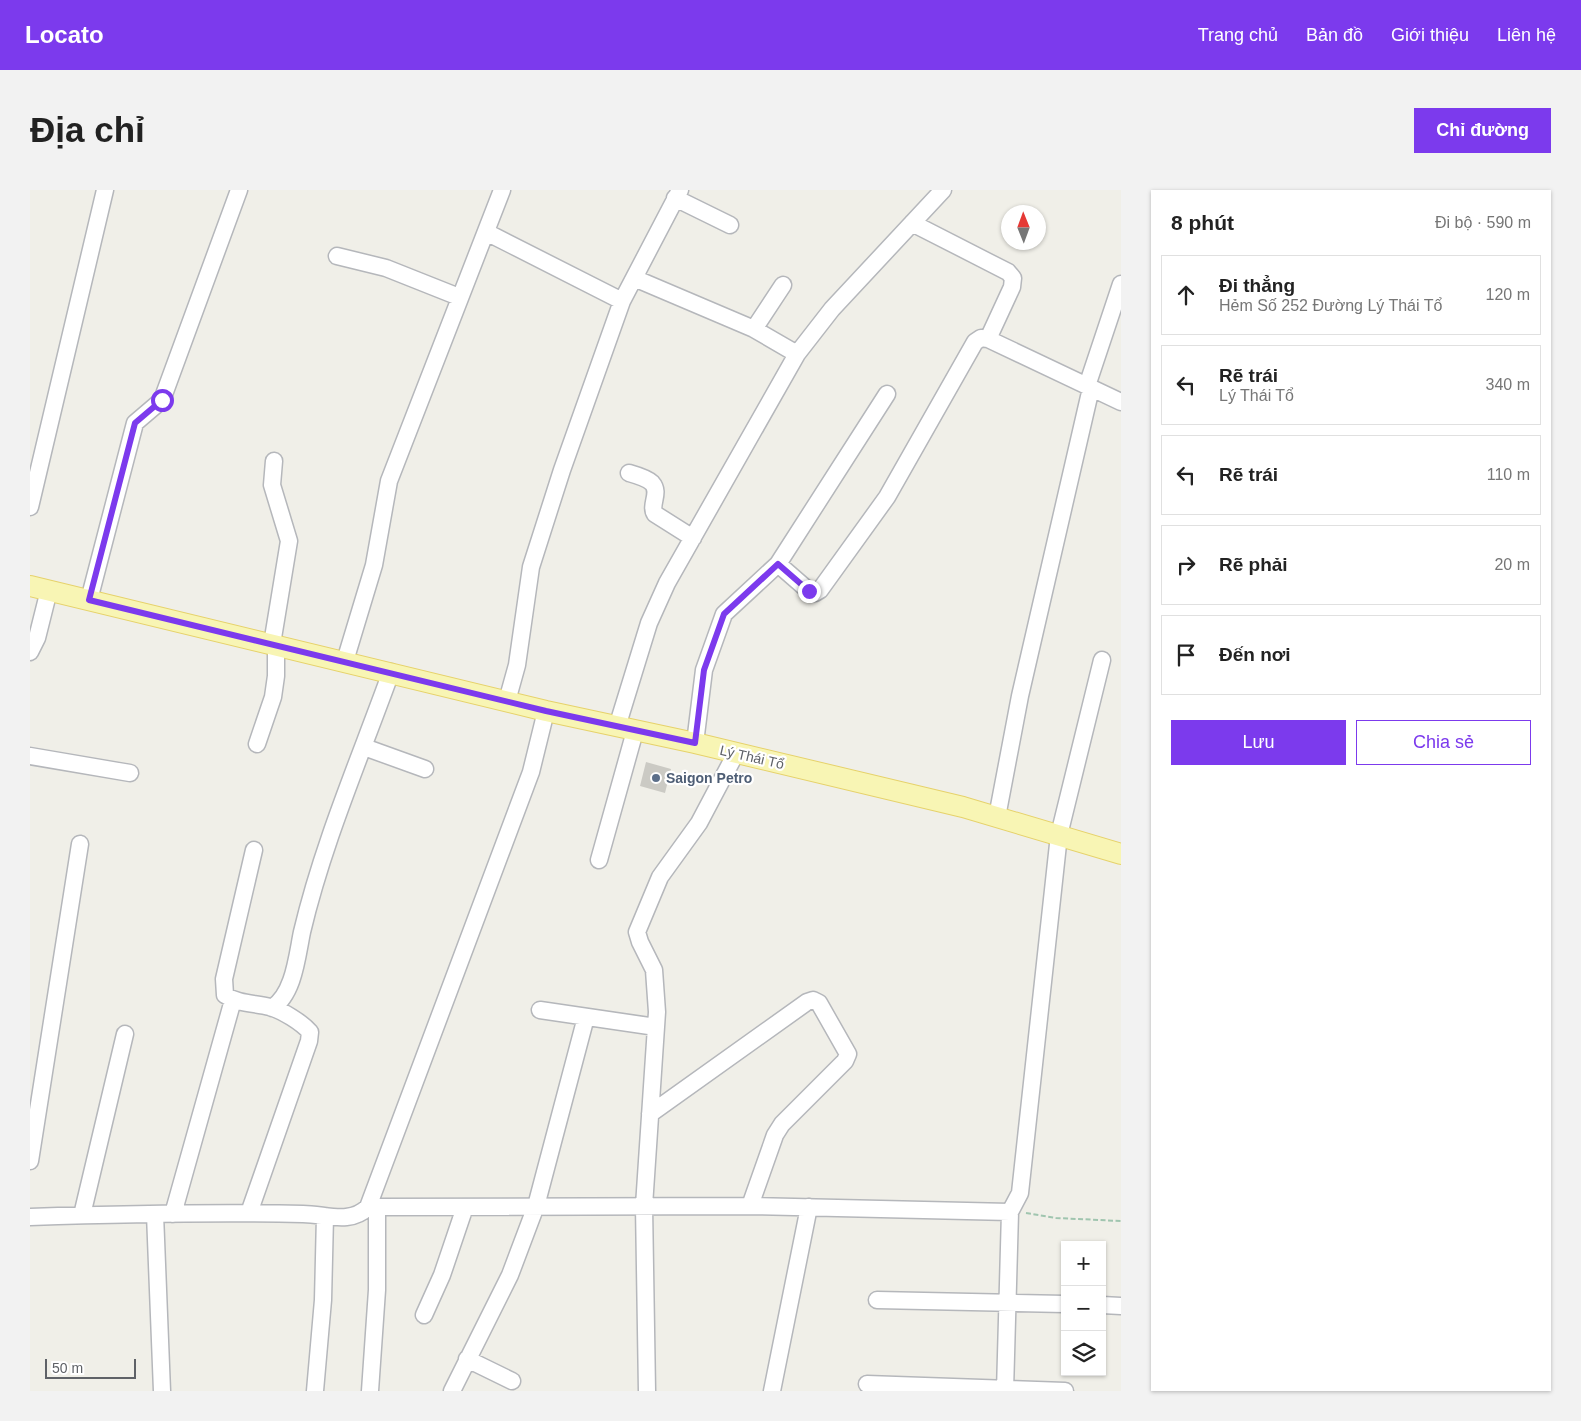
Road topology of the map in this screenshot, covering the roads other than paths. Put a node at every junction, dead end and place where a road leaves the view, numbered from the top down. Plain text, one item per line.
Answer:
1 (105, 190) edge
2 (238, 190) edge
3 (502, 190) edge
4 (943, 190) edge
5 (678, 194) edge
6 (912, 222) junction
7 (730, 224) dead end
8 (486, 232) junction
9 (337, 256) dead end
10 (634, 278) junction
11 (1121, 284) edge
12 (784, 285) dead end
13 (459, 298) junction
14 (622, 302) junction
15 (754, 329) junction
16 (988, 339) junction
17 (797, 354) junction
18 (1089, 387) junction
19 (887, 394) dead end
20 (1121, 402) edge
21 (274, 461) dead end
22 (629, 473) dead end
23 (33, 484) edge
24 (30, 506) edge
25 (693, 538) junction
26 (778, 564) junction
27 (39, 588) edge
28 (89, 600) junction
29 (274, 644) junction
30 (30, 652) edge
31 (1102, 660) dead end
32 (345, 661) junction
33 (391, 672) junction
34 (507, 701) junction
35 (546, 711) junction
36 (626, 729) junction
37 (695, 743) junction
38 (257, 744) dead end
39 (364, 747) junction
40 (736, 753) junction
41 (30, 756) edge
42 (425, 769) dead end
43 (130, 773) dead end
44 (997, 817) junction
45 (1059, 835) junction
46 (80, 844) dead end
47 (254, 850) dead end
48 (1121, 854) edge
49 (599, 860) dead end
50 (233, 1000) junction
51 (272, 1008) junction
52 (540, 1010) dead end
53 (586, 1017) junction
54 (656, 1027) junction
55 (125, 1034) dead end
56 (650, 1114) junction
57 (33, 1125) edge
58 (30, 1161) edge
59 (536, 1206) junction
60 (644, 1206) junction
61 (750, 1206) junction
62 (372, 1207) junction
63 (465, 1207) junction
64 (809, 1207) junction
65 (1010, 1212) junction
66 (249, 1213) junction
67 (155, 1214) junction
68 (173, 1214) junction
69 (82, 1215) junction
70 (325, 1216) junction
71 (30, 1217) edge
72 (877, 1300) dead end
73 (1007, 1302) junction
74 (1061, 1304) edge
75 (1106, 1305) edge
76 (1121, 1306) edge
77 (424, 1315) dead end
78 (468, 1359) junction
79 (512, 1381) dead end
80 (867, 1384) dead end
81 (1005, 1390) edge
82 (162, 1391) edge
83 (315, 1391) edge
84 (370, 1391) edge
85 (452, 1391) edge
86 (647, 1391) edge
87 (772, 1391) edge
88 (1065, 1391) edge

1 - 23 street
2 - 28 street
3 - 8 street
4 - 6 street
5 - 7 street
5 - 10 street
6 - 16 street
6 - 17 street
8 - 13 street
8 - 14 street
9 - 13 street
10 - 14 street
10 - 15 street
11 - 18 street
12 - 15 street
13 - 32 street
14 - 34 street
15 - 17 street
16 - 18 street
16 - 26 street
17 - 25 street
18 - 20 street
18 - 44 street
19 - 26 street
21 - 29 street
22 - 25 street
23 - 24 street
25 - 36 street
26 - 37 street
27 - 28 main road, Lý Thái Tổ
27 - 30 street
28 - 29 main road, Lý Thái Tổ
29 - 32 main road, Lý Thái Tổ
29 - 38 street
31 - 45 street
32 - 33 main road, Lý Thái Tổ
33 - 34 main road, Lý Thái Tổ
33 - 39 street
34 - 35 main road, Lý Thái Tổ
35 - 36 main road, Lý Thái Tổ
35 - 62 street
36 - 37 main road, Lý Thái Tổ
36 - 49 street
37 - 40 main road, Lý Thái Tổ
39 - 42 street
39 - 51 street
40 - 44 main road, Lý Thái Tổ
40 - 54 street
41 - 43 street
44 - 45 main road, Lý Thái Tổ
45 - 48 main road, Lý Thái Tổ
45 - 65 street
46 - 57 street
47 - 50 street
50 - 51 street
50 - 68 street
51 - 66 street
52 - 53 street
53 - 54 street
53 - 59 street
54 - 56 street
55 - 69 street
56 - 60 street
56 - 61 street
57 - 58 street
59 - 60 street
59 - 63 street
59 - 78 street
60 - 61 street
60 - 86 street
61 - 64 street
62 - 63 street
62 - 70 street
62 - 84 street
63 - 77 street
64 - 65 street
64 - 87 street
65 - 73 street
66 - 68 street
66 - 70 street
67 - 68 street
67 - 69 street
67 - 82 street
69 - 71 street
70 - 83 street
72 - 73 street
73 - 74 street
73 - 81 street
75 - 76 street
78 - 79 street
78 - 85 street
80 - 81 street
81 - 88 street

